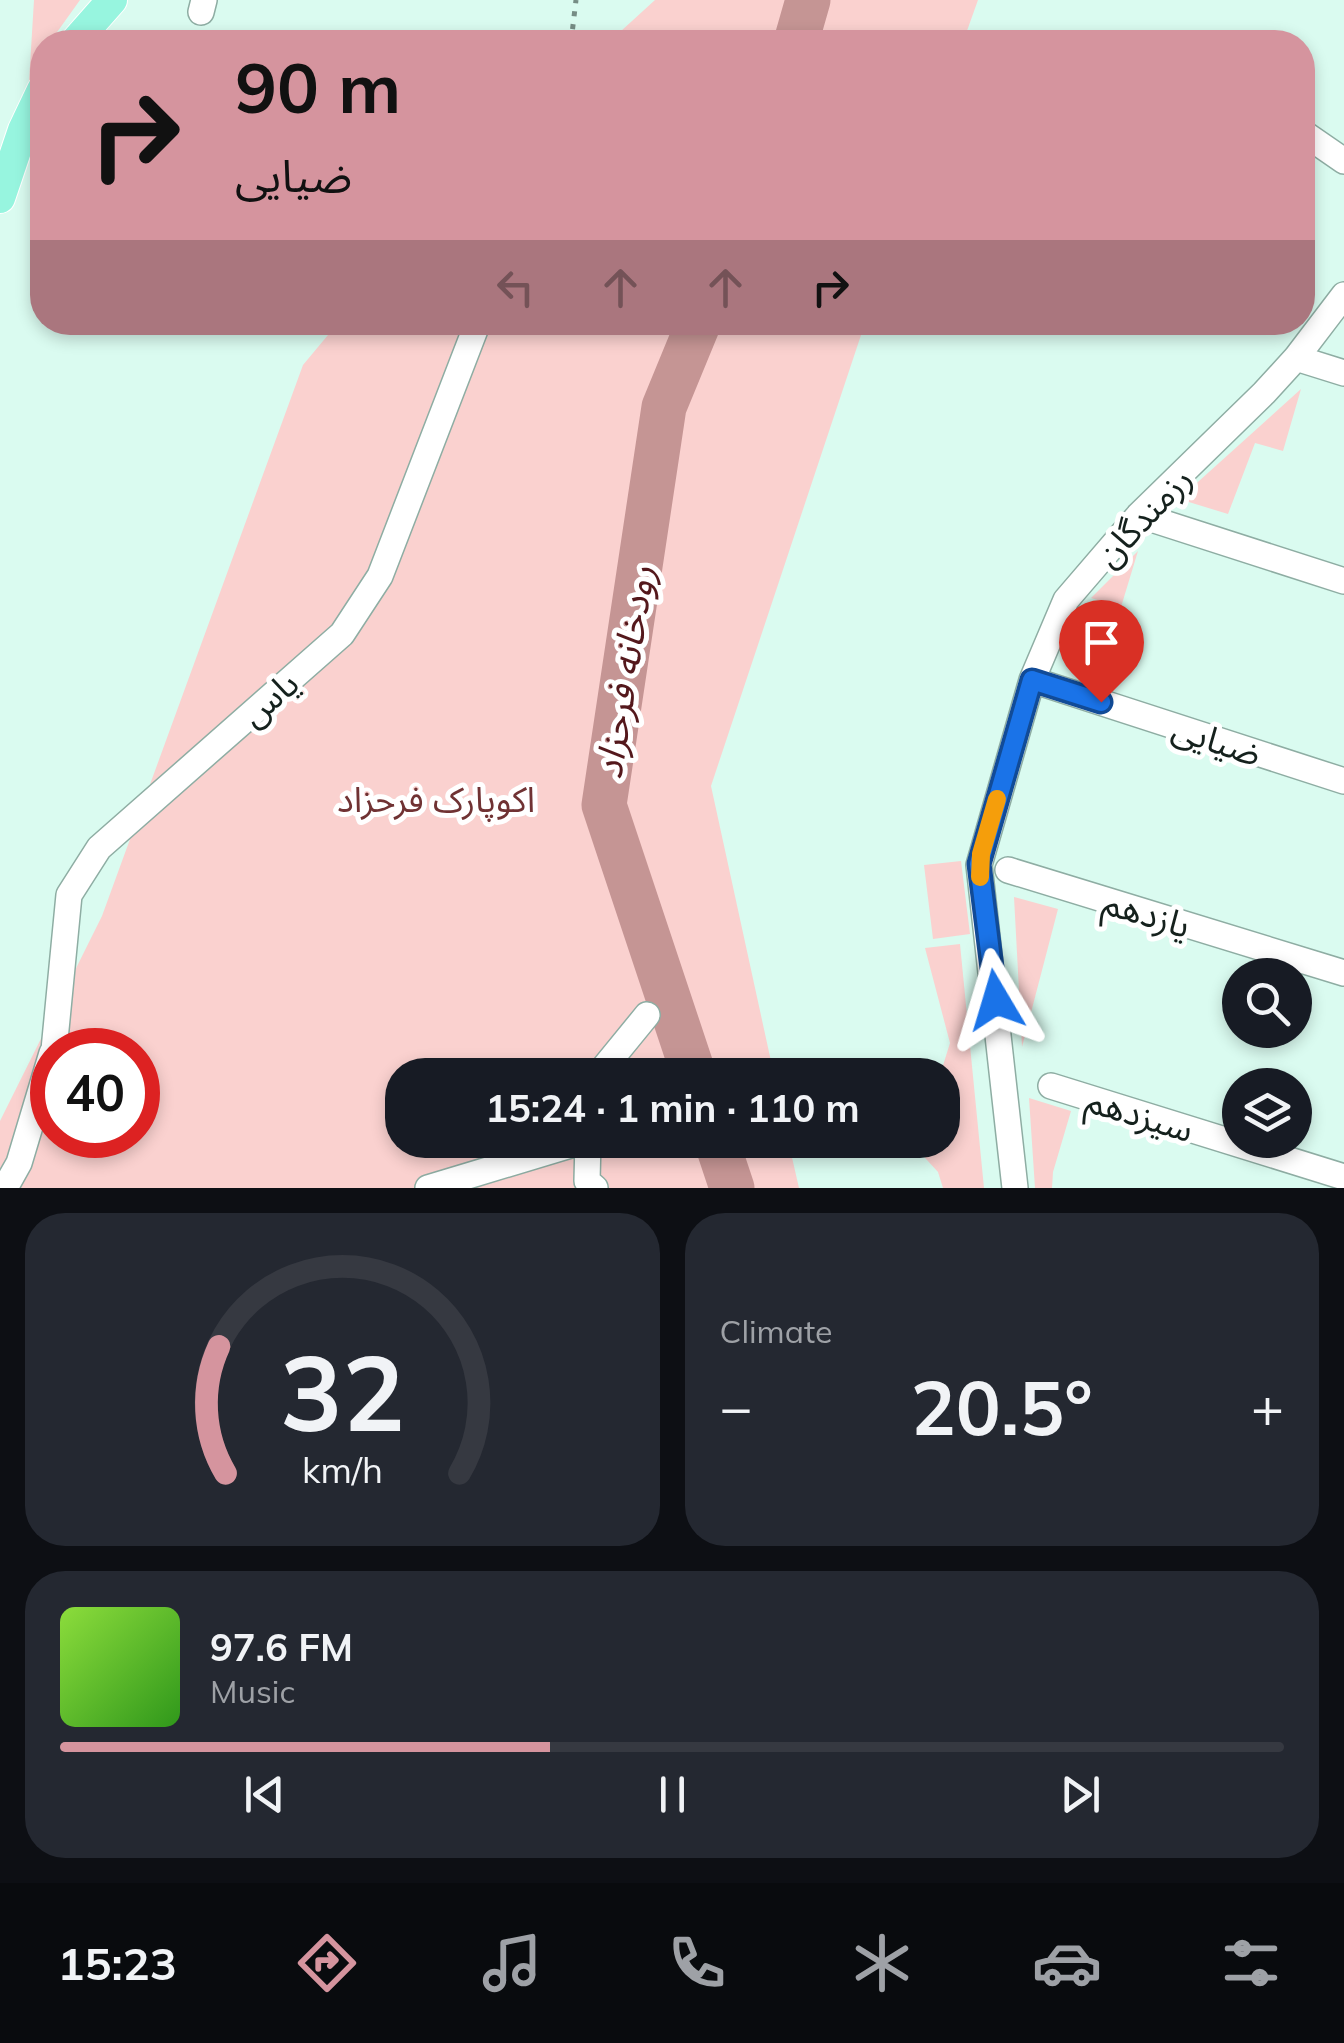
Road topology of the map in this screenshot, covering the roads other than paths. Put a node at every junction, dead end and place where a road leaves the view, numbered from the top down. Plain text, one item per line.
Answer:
1 (112, 0) edge
2 (86, 30) edge
3 (30, 115) edge
4 (1315, 141) edge
5 (1344, 160) edge
6 (0, 198) edge
7 (1344, 295) edge
8 (1315, 333) edge
9 (473, 335) edge
10 (1314, 335) edge
11 (1296, 358) junction
12 (1344, 374) edge
13 (1139, 514) junction
14 (1344, 581) edge
15 (1032, 680) junction
16 (1344, 780) edge
17 (1008, 870) dead end
18 (1344, 973) edge
19 (647, 1015) dead end
20 (56, 1028) edge
21 (602, 1058) edge
22 (1051, 1086) dead end
23 (30, 1126) edge
24 (527, 1158) edge
25 (587, 1158) edge
26 (1344, 1177) edge
27 (5, 1188) edge
28 (428, 1188) edge
29 (594, 1188) edge
30 (1015, 1188) edge

1 - 2 main road
3 - 6 main road
4 - 5 street
7 - 8 street, رزمندگان
9 - 20 street, یاس
10 - 11 street, رزمندگان
11 - 12 street
11 - 13 street, رزمندگان
13 - 14 street
13 - 15 street, رزمندگان
15 - 16 street, ضیایی
15 - 30 street, رزمندگان
17 - 18 street, یازدهم
19 - 21 street
22 - 26 street, سیزدهم
23 - 27 street, یاس
24 - 28 street
25 - 29 street

